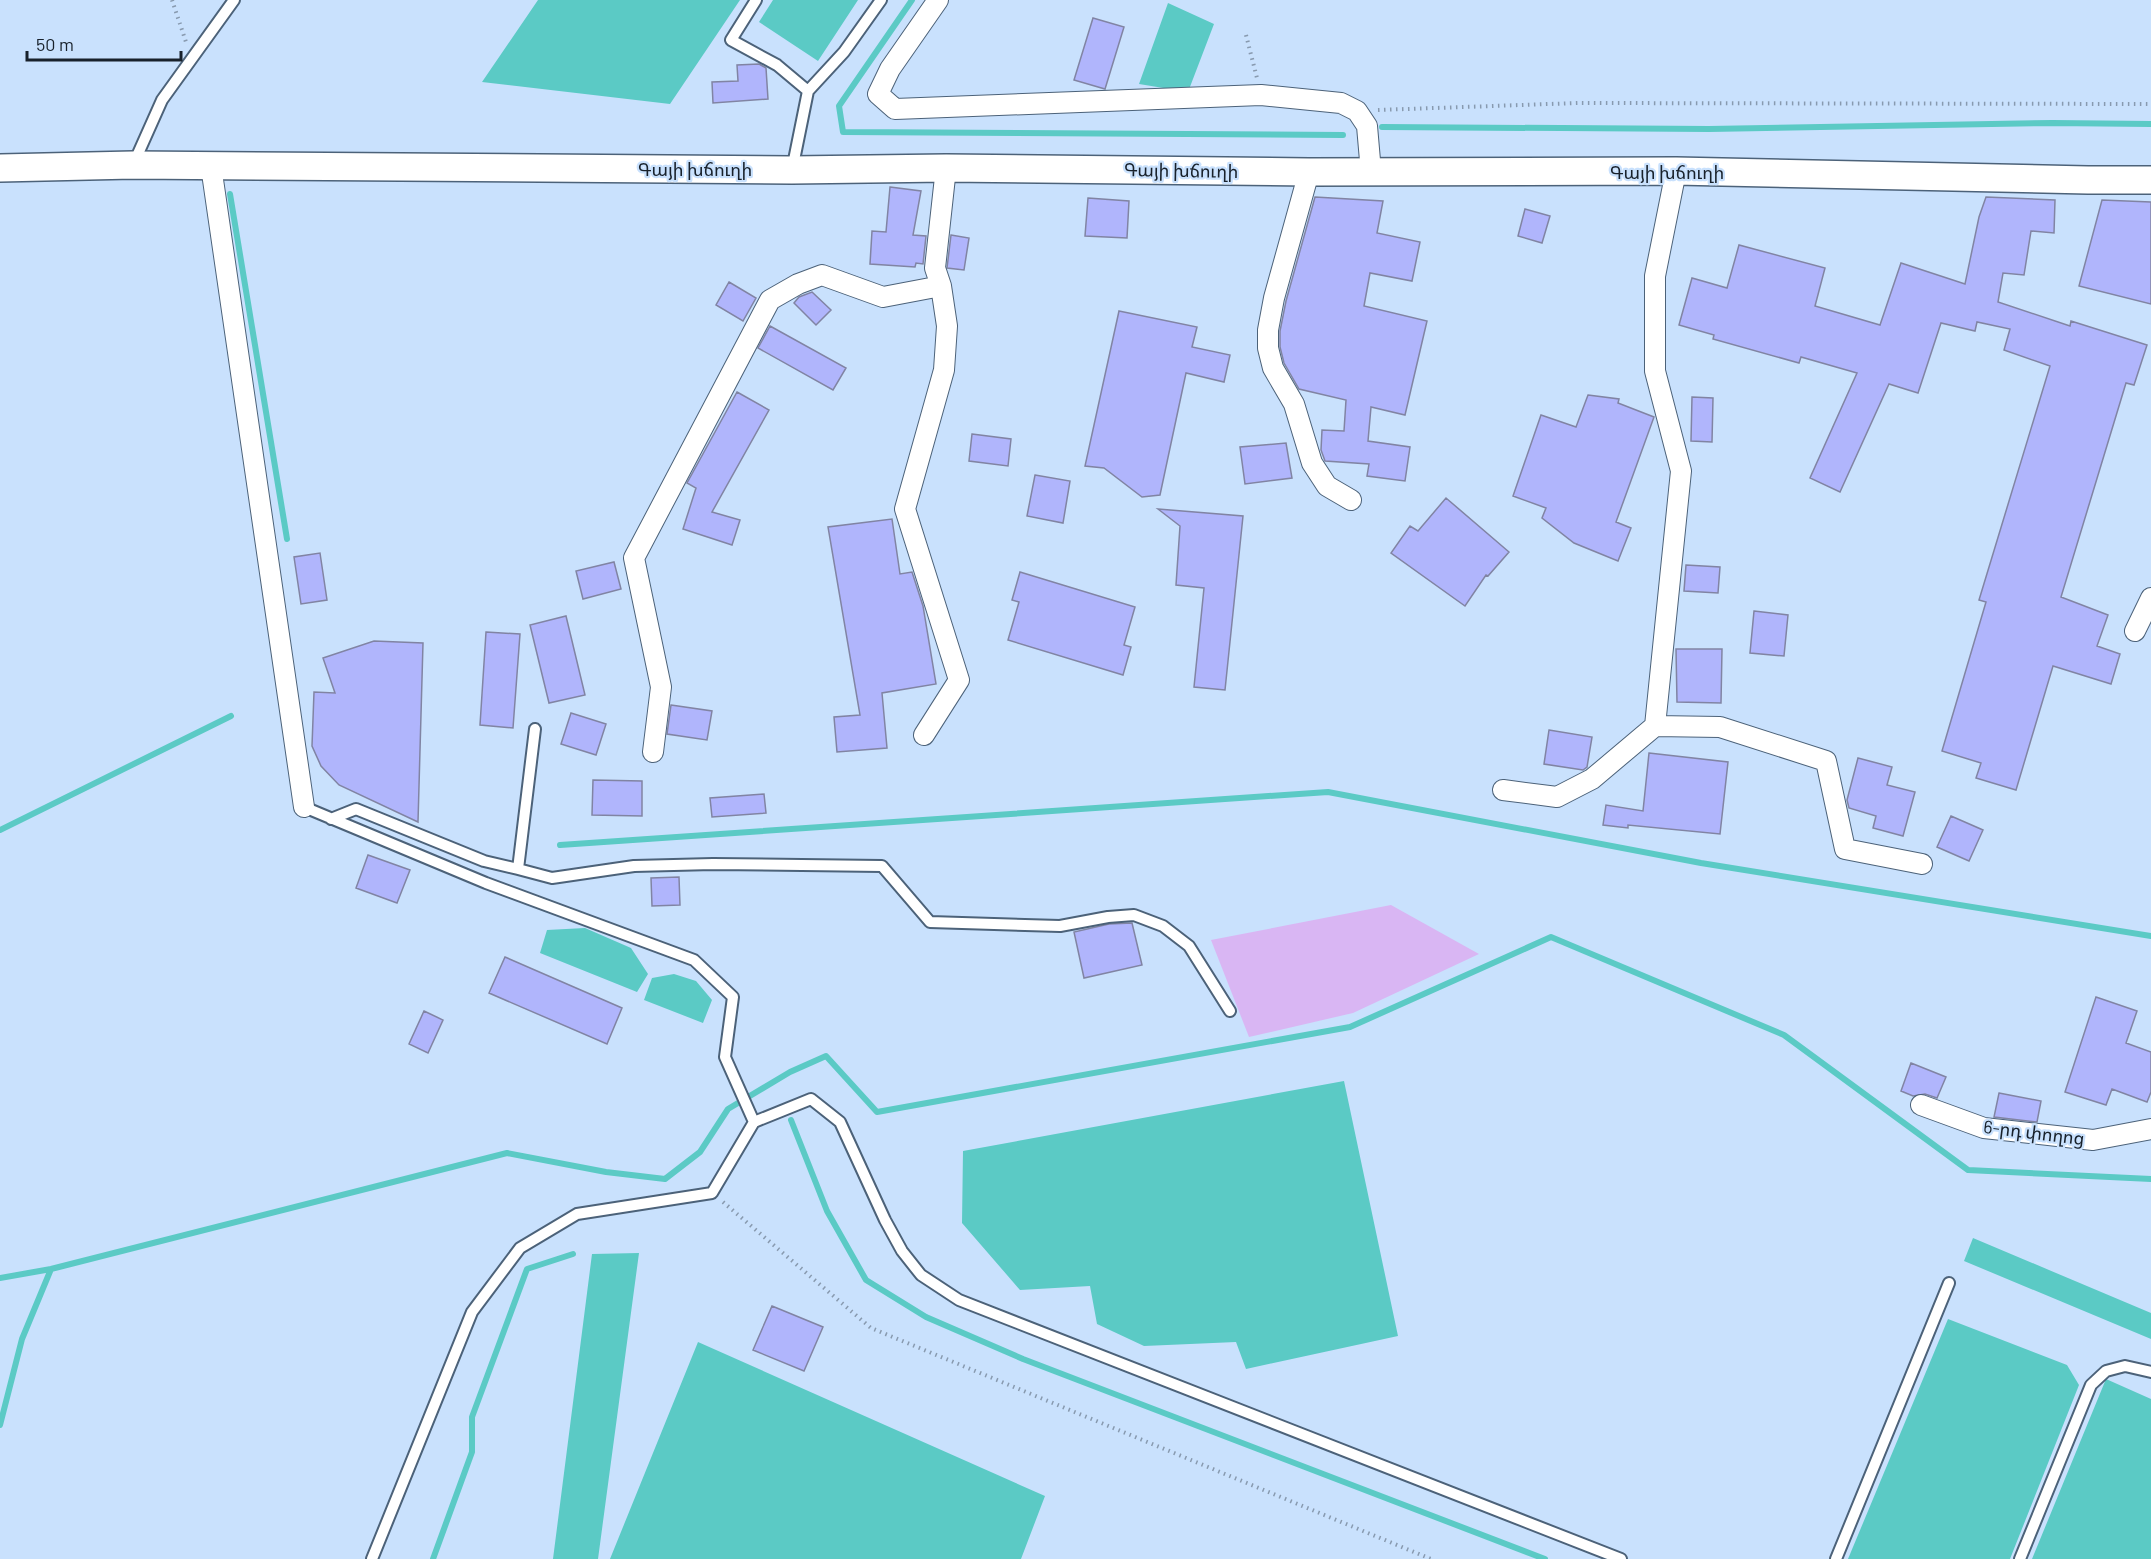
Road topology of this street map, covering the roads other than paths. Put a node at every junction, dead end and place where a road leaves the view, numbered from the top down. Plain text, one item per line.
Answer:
1 (234, 0) edge
2 (756, 0) edge
3 (881, 0) edge
4 (938, 0) edge
5 (808, 91) junction
6 (133, 165) junction
7 (211, 166) junction
8 (0, 168) edge
9 (946, 168) junction
10 (792, 170) junction
11 (1676, 171) junction
12 (1308, 172) junction
13 (1371, 172) junction
14 (2151, 180) edge
15 (941, 286) junction
16 (1351, 500) dead end
17 (2151, 598) edge
18 (2135, 631) dead end
19 (1655, 726) junction
20 (536, 729) dead end
21 (924, 735) dead end
22 (653, 752) dead end
23 (1503, 790) dead end
24 (304, 807) joint
25 (331, 819) junction
26 (1922, 864) dead end
27 (518, 868) junction
28 (1230, 1011) dead end
29 (1920, 1105) dead end
30 (752, 1118) junction
31 (2151, 1129) edge
32 (1949, 1283) dead end
33 (2151, 1372) edge
34 (372, 1559) edge
35 (1622, 1559) edge
36 (1836, 1559) edge
37 (2020, 1559) edge

1 - 6 lane
2 - 5 lane
3 - 5 lane
4 - 13 street
5 - 10 lane
6 - 7 main road, Գայի խճուղի
6 - 8 main road, Գայի խճուղի
7 - 10 main road, Գայի խճուղի
7 - 24 street
9 - 10 main road, Գայի խճուղի
9 - 12 main road, Գայի խճուղի
9 - 15 street
11 - 13 main road, Գայի խճուղի
11 - 14 main road, Գայի խճուղի
11 - 19 street
12 - 13 main road, Գայի խճուղի
12 - 16 street
15 - 21 street
15 - 22 street
17 - 18 street
19 - 23 street
19 - 26 street
20 - 27 lane
24 - 25 lane
25 - 27 lane
25 - 30 lane
27 - 28 lane
29 - 31 street, 6-րդ փողոց
30 - 34 lane
30 - 35 lane
32 - 36 lane
33 - 37 lane

